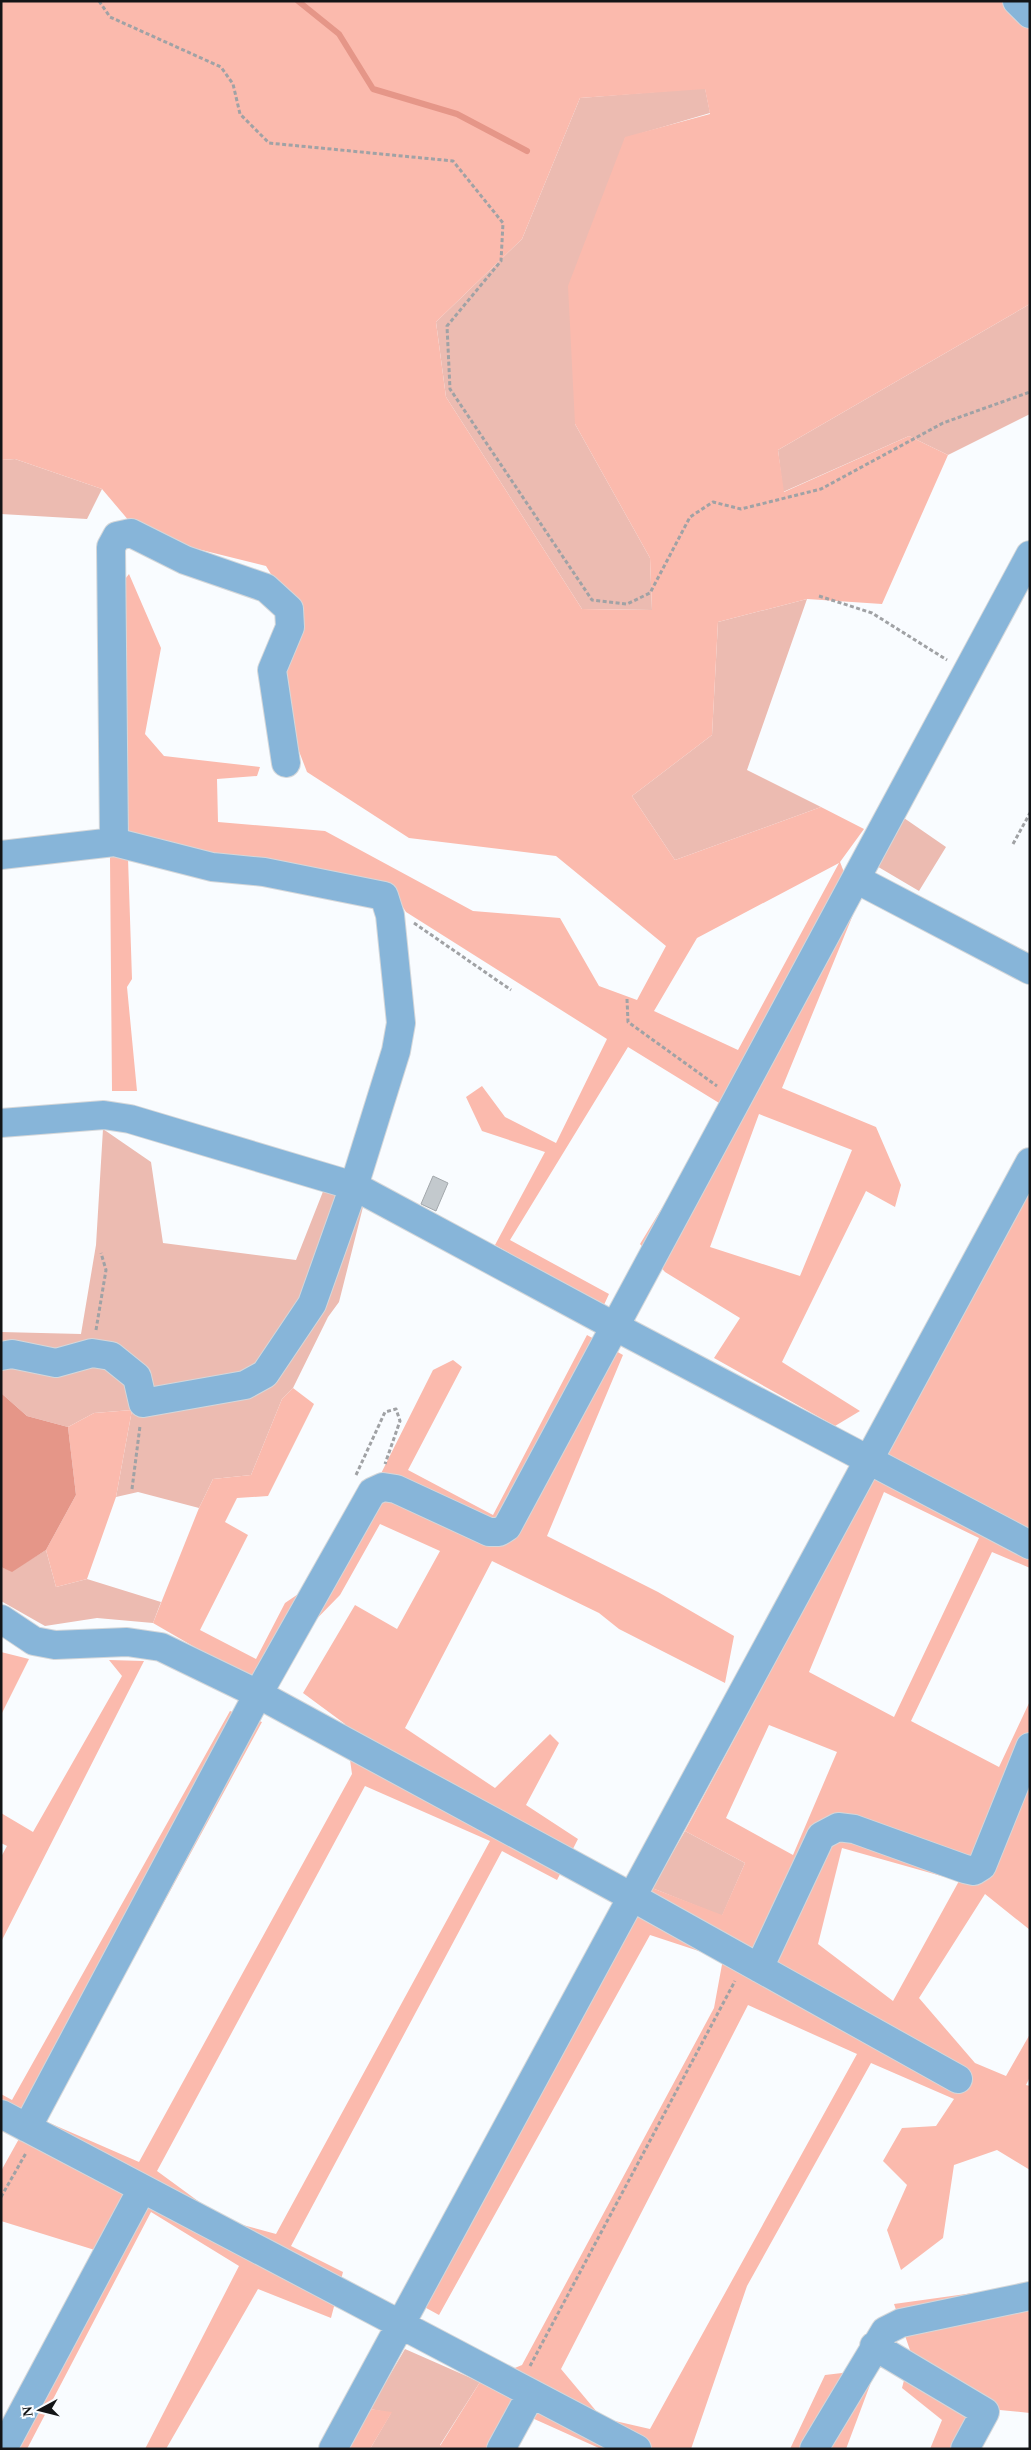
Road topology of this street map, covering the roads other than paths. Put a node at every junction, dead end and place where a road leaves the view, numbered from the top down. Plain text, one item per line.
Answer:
1 (1017, 1) edge
2 (1030, 14) edge
3 (1030, 555) edge
4 (286, 763) dead end
5 (114, 842) junction
6 (1, 855) edge
7 (856, 879) junction
8 (1030, 970) edge
9 (1, 1123) edge
10 (1030, 1162) edge
11 (354, 1186) junction
12 (614, 1326) junction
13 (1, 1356) edge
14 (869, 1459) junction
15 (1030, 1545) edge
16 (1, 1620) edge
17 (258, 1694) junction
18 (1030, 1747) edge
19 (632, 1896) junction
20 (753, 1964) junction
21 (958, 2079) dead end
22 (1, 2114) edge
23 (27, 2128) junction
24 (142, 2189) junction
25 (1030, 2296) edge
26 (400, 2326) junction
27 (874, 2346) junction
28 (525, 2390) junction
29 (3, 2449) edge
30 (333, 2449) edge
31 (501, 2449) edge
32 (637, 2449) edge
33 (814, 2449) edge
34 (965, 2449) edge

1 - 2 street
3 - 7 street
4 - 5 street
5 - 6 street
5 - 11 street
7 - 8 street
7 - 12 street
9 - 11 street
10 - 14 street
11 - 12 street
11 - 13 street
12 - 14 street
12 - 17 street
14 - 15 street
14 - 19 street
16 - 17 street
17 - 19 street
17 - 23 street
18 - 20 street
19 - 20 street
19 - 26 street
20 - 21 street
22 - 23 street
23 - 24 street
24 - 26 street
24 - 29 street
25 - 27 street
26 - 28 street
26 - 30 street
27 - 33 street
27 - 34 street
28 - 31 street
28 - 32 street

